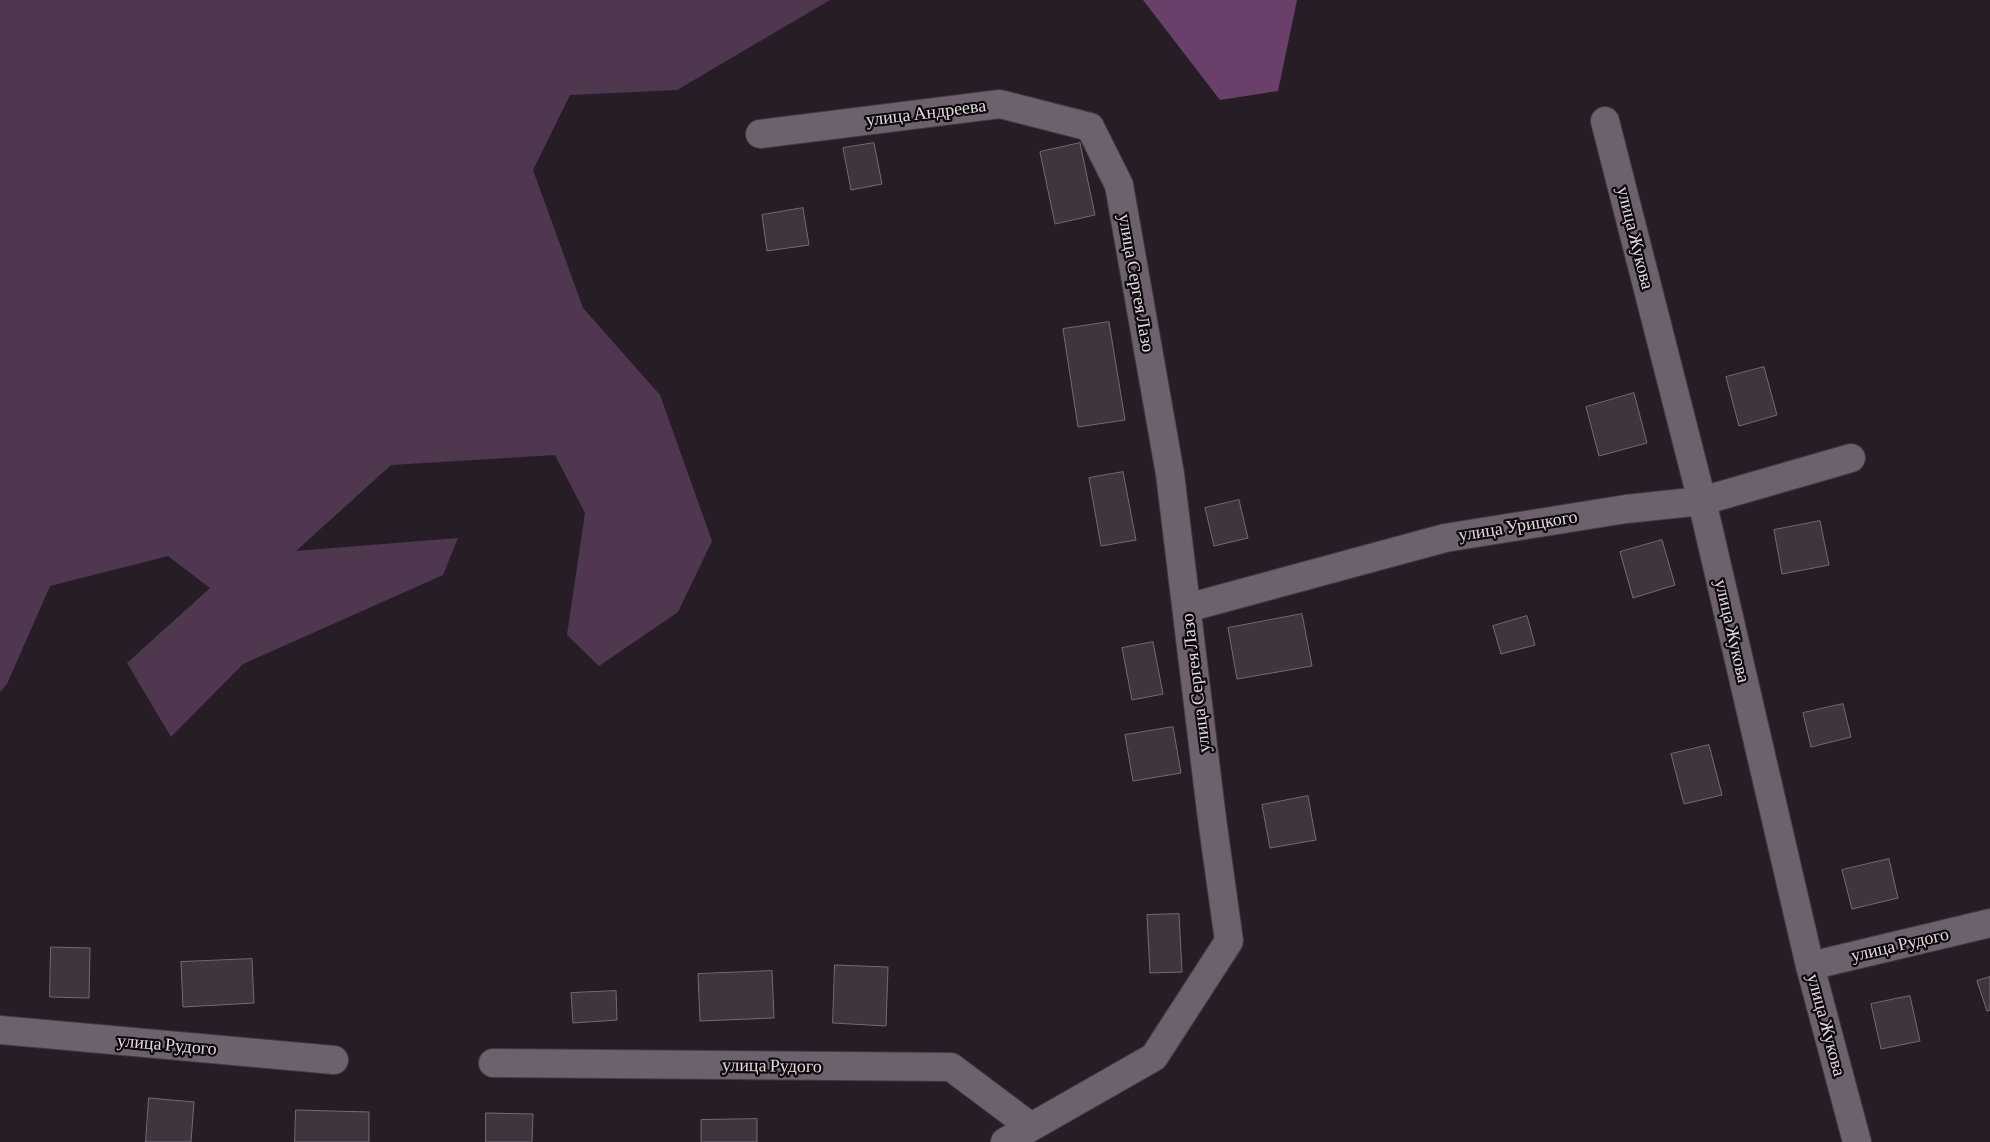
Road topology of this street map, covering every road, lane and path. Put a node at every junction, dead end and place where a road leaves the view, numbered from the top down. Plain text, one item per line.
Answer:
1 (1605, 121) dead end
2 (1090, 127) joint
3 (760, 134) dead end
4 (1851, 458) dead end
5 (1702, 501) junction
6 (1187, 608) junction
7 (1990, 923) edge
8 (1810, 966) junction
9 (0, 1030) edge
10 (334, 1060) dead end
11 (494, 1063) dead end
12 (1031, 1126) junction
13 (1005, 1141) edge
14 (1857, 1142) edge

1 - 5 street, улица Жукова
2 - 3 street, улица Андреева
2 - 6 street, улица Сергея Лазо
4 - 5 street, улица Урицкого
5 - 6 street, улица Урицкого
5 - 8 street, улица Жукова
6 - 12 street, улица Сергея Лазо
7 - 8 street, улица Рудого
8 - 14 street, улица Жукова
9 - 10 street, улица Рудого
11 - 12 street, улица Рудого
12 - 13 street, улица Сергея Лазо

